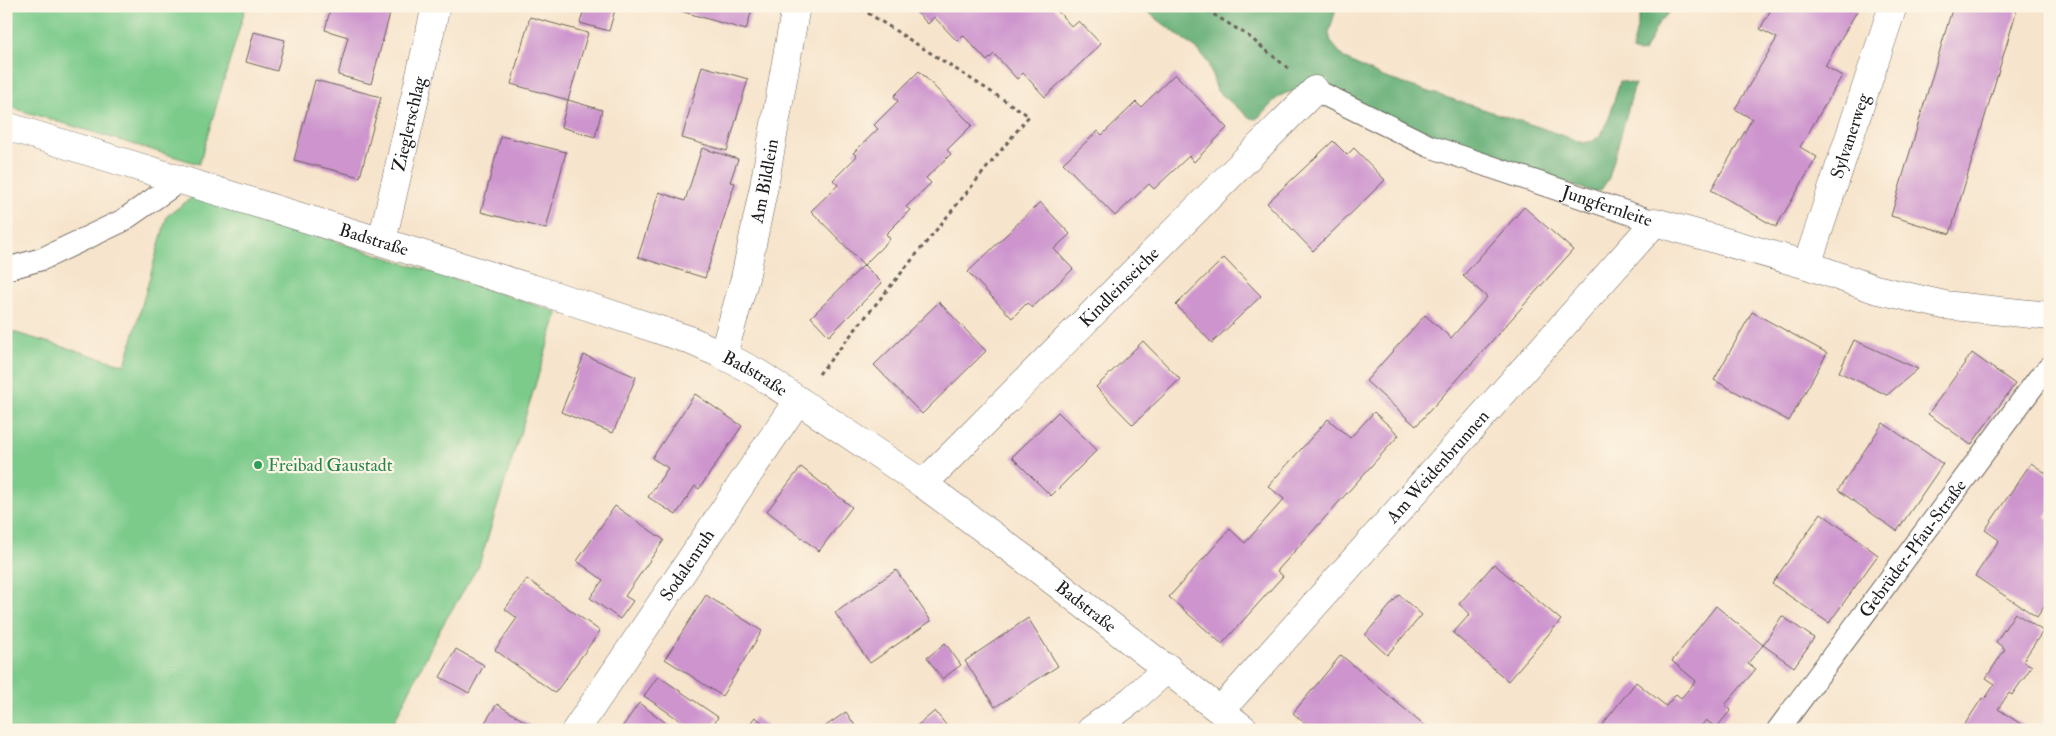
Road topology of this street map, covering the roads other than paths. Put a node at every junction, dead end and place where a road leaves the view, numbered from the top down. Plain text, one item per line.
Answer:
1 (436, 6) edge
2 (796, 6) edge
3 (1893, 6) edge
4 (1315, 90) joint
5 (6, 126) edge
6 (182, 180) junction
7 (1655, 222) junction
8 (382, 241) junction
9 (1807, 265) junction
10 (6, 269) edge
11 (2050, 316) edge
12 (723, 355) junction
13 (2050, 367) edge
14 (798, 400) junction
15 (923, 484) junction
16 (1168, 668) junction
17 (1221, 710) junction
18 (576, 730) edge
19 (1091, 730) edge
20 (1245, 730) edge
21 (1778, 730) edge

1 - 8 street, Zieglerschlag
2 - 12 street, Am Bildlein
3 - 9 street, Sylvanerweg
4 - 7 lane, Jungfernleite
4 - 15 street, Kindleinseiche
5 - 6 street, Badstraße
6 - 8 street, Badstraße
6 - 10 lane
7 - 9 street, Jungfernleite
7 - 17 street, Am Weidenbrunnen
8 - 12 street, Badstraße
9 - 11 street, Jungfernleite
12 - 14 street, Badstraße
13 - 21 lane, Gebrüder-Pfau-Straße
14 - 15 street, Badstraße
14 - 18 street, Sodalenruh
15 - 16 street, Badstraße
16 - 17 street, Badstraße
16 - 19 street
17 - 20 street, Badstraße

